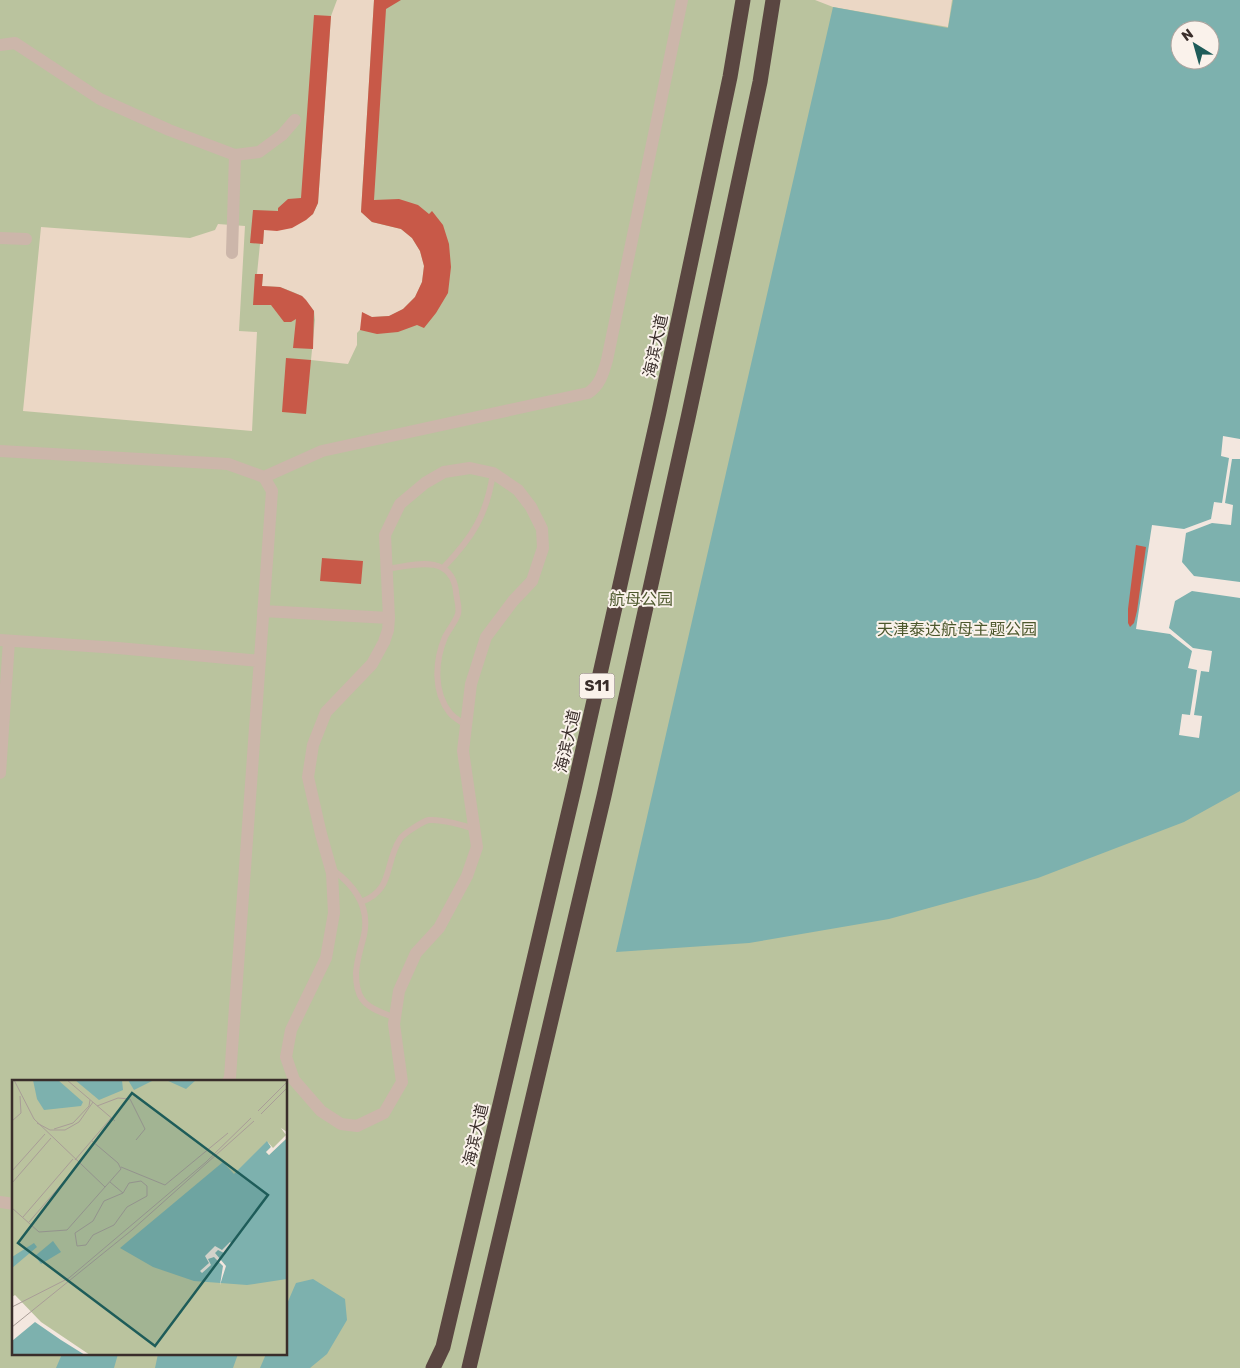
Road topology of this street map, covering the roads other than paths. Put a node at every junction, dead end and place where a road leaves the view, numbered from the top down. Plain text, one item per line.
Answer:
1 (682, 0) edge
2 (742, 0) edge
3 (773, 0) edge
4 (0, 45) edge
5 (296, 120) dead end
6 (235, 155) junction
7 (0, 238) edge
8 (26, 239) dead end
9 (232, 253) dead end
10 (0, 451) edge
11 (493, 473) junction
12 (264, 477) junction
13 (443, 568) junction
14 (387, 569) junction
15 (263, 611) junction
16 (388, 618) junction
17 (4, 641) edge
18 (260, 661) junction
19 (466, 725) junction
20 (0, 774) edge
21 (474, 829) junction
22 (330, 867) junction
23 (361, 902) junction
24 (395, 1018) junction
25 (229, 1080) edge
26 (433, 1368) edge
27 (469, 1368) edge

1 - 12 street
2 - 26 highway, 海滨大道 / S11
3 - 27 highway, S11
4 - 6 street
5 - 6 street
6 - 9 street
7 - 8 street
10 - 12 street
11 - 13 lane
11 - 14 street
11 - 19 street
12 - 15 street
13 - 14 lane
13 - 19 lane
14 - 16 street
15 - 16 street
15 - 18 street
16 - 22 street
17 - 18 street
17 - 20 street
18 - 25 street
19 - 21 street
21 - 23 lane
21 - 24 street
22 - 23 lane
22 - 24 street
23 - 24 lane

